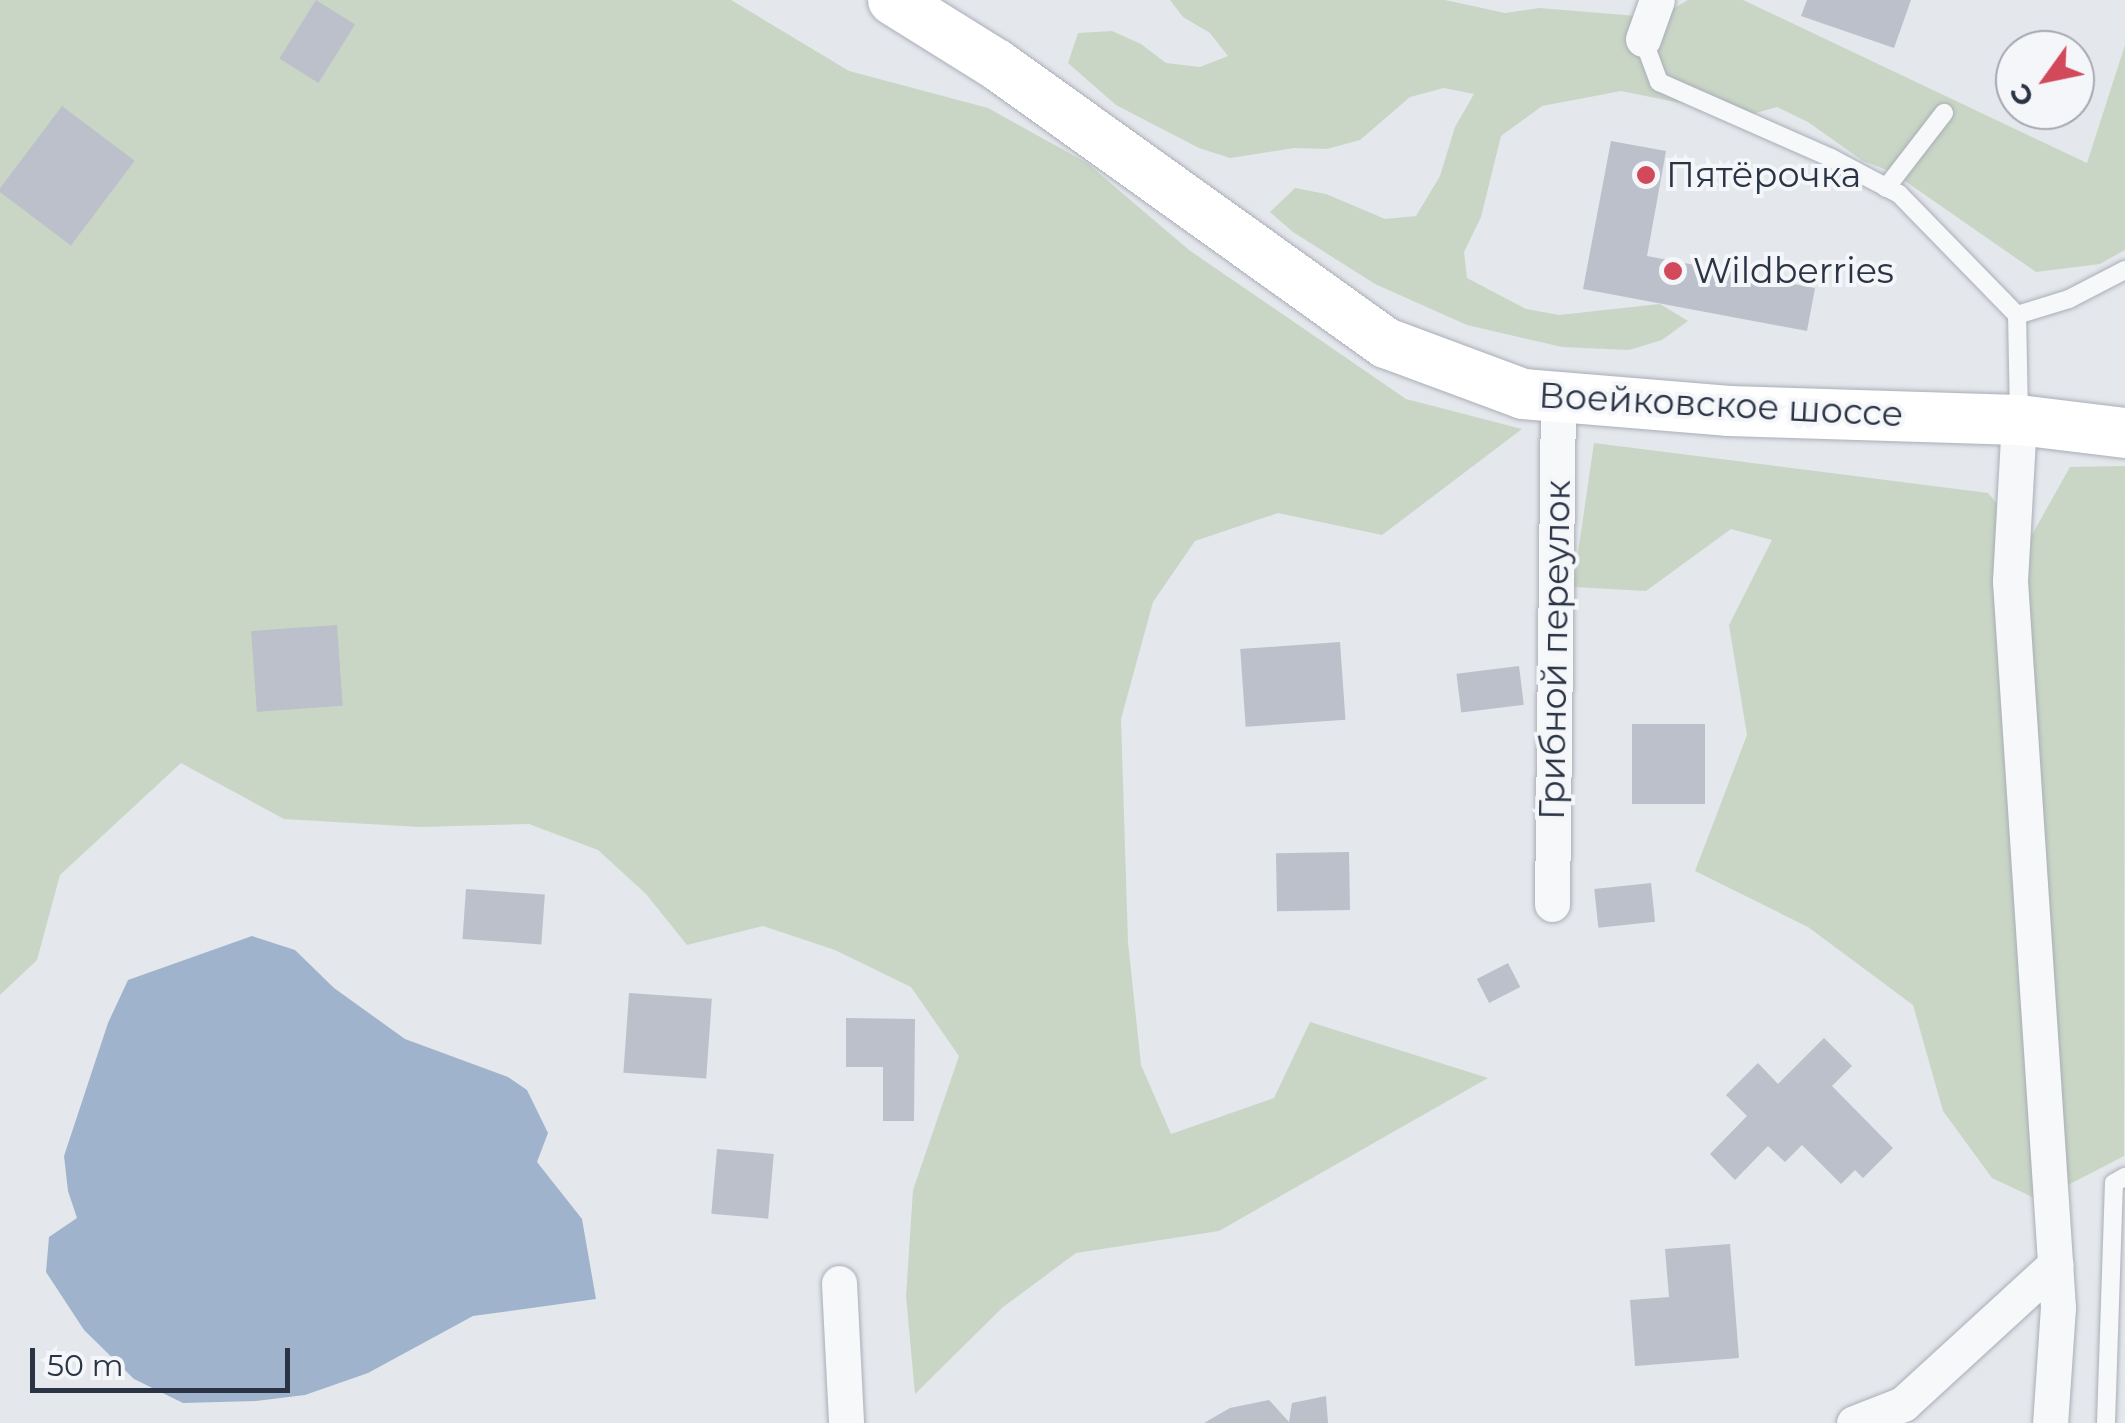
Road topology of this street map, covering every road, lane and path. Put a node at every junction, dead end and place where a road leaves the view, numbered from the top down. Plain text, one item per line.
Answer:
1 (894, 0) edge
2 (1657, 0) edge
3 (1643, 39) joint
4 (1944, 113) dead end
5 (1886, 188) junction
6 (2125, 270) edge
7 (2017, 314) junction
8 (1558, 397) junction
9 (2019, 420) junction
10 (2125, 433) edge
11 (1552, 904) dead end
12 (2125, 1177) edge
13 (2056, 1264) junction
14 (839, 1284) dead end
15 (846, 1423) edge
16 (1854, 1423) edge
17 (2050, 1423) edge
18 (2106, 1423) edge

1 - 8 street, Воейковское шоссе
2 - 3 street
3 - 5 lane
4 - 5 lane
5 - 7 lane
6 - 7 lane
7 - 9 lane
8 - 9 street, Воейковское шоссе
8 - 11 street, Грибной переулок
9 - 10 street, Воейковское шоссе
9 - 13 street
12 - 18 lane
13 - 16 street
13 - 17 street
14 - 15 street

